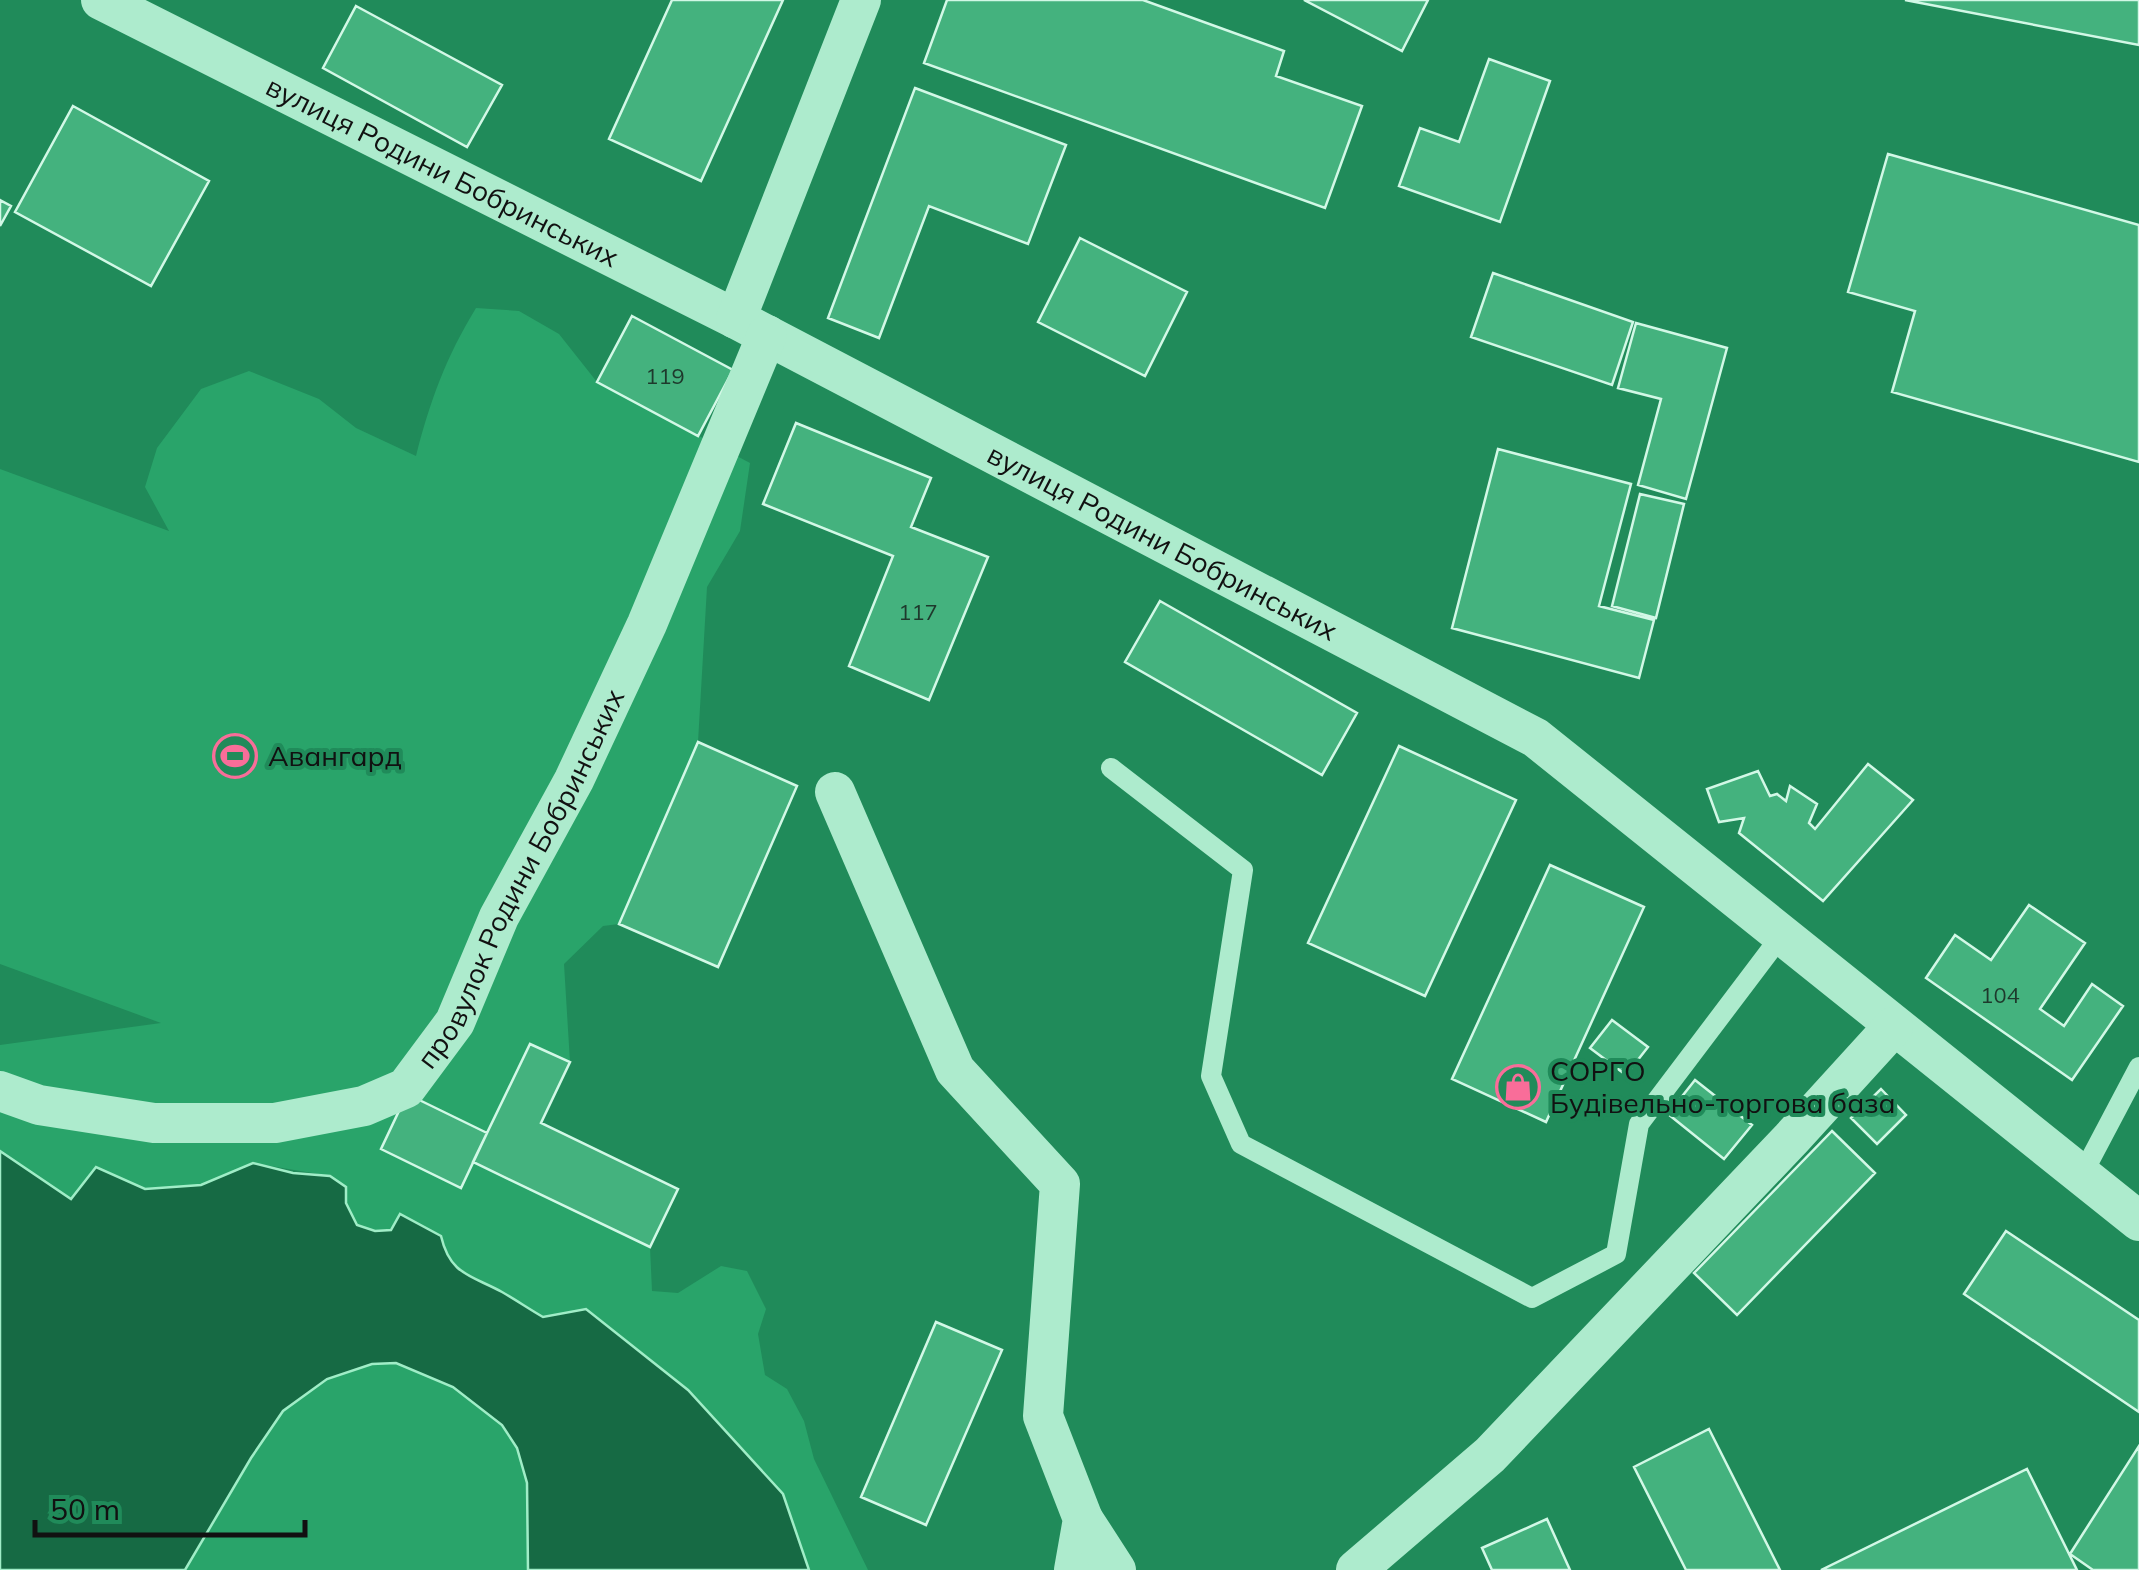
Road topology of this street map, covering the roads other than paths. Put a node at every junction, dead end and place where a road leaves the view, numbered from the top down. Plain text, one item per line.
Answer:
1 (102, 0) edge
2 (861, 0) edge
3 (152, 11) edge
4 (752, 327) junction
5 (1111, 768) dead end
6 (834, 792) dead end
7 (1780, 936) junction
8 (1894, 1027) junction
9 (2139, 1067) edge
10 (0, 1090) edge
11 (2082, 1175) junction
12 (2139, 1221) edge
13 (1083, 1519) junction
14 (1074, 1570) edge
15 (1116, 1570) edge
16 (1356, 1570) edge

1 - 3 street, вулиця Родини Бобринських
2 - 4 street, провулок Родини Бобринських
3 - 4 street, вулиця Родини Бобринських
4 - 7 street, вулиця Родини Бобринських
4 - 10 street, провулок Родини Бобринських
5 - 7 lane
6 - 13 street
7 - 8 street, вулиця Родини Бобринських
8 - 11 street, вулиця Родини Бобринських
8 - 16 street
9 - 11 lane
11 - 12 street, вулиця Родини Бобринських
13 - 14 street
13 - 15 street

